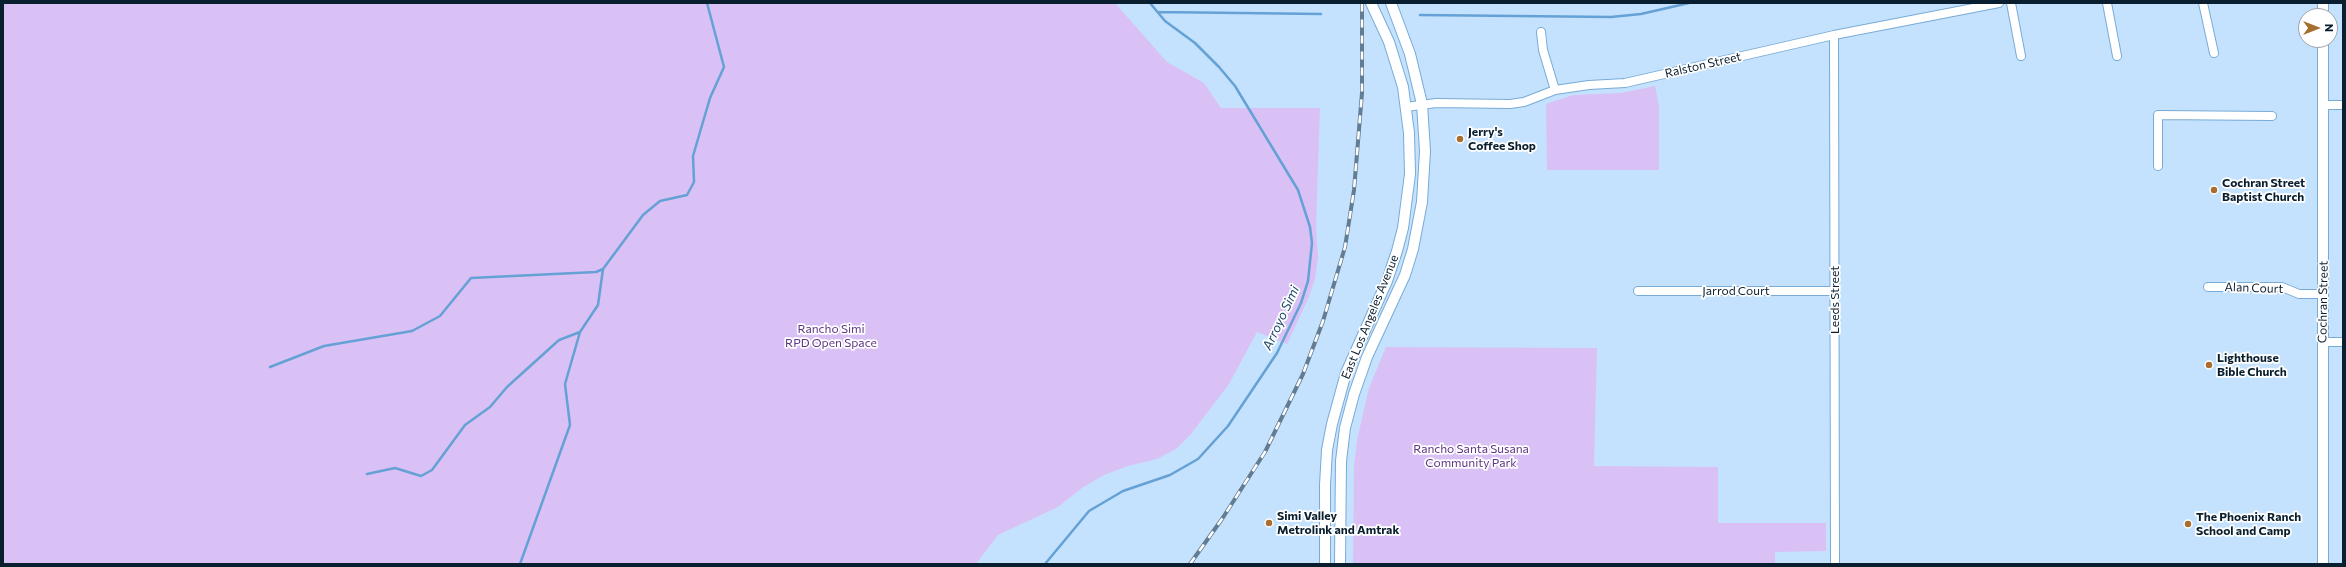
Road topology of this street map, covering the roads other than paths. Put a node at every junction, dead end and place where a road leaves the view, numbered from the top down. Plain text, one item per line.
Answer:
1 (1371, 3) edge
2 (1391, 3) edge
3 (1999, 3) edge
4 (2011, 3) edge
5 (2107, 3) edge
6 (2203, 3) edge
7 (1541, 32) dead end
8 (1834, 36) junction
9 (2323, 48) edge
10 (2214, 53) dead end
11 (2021, 56) dead end
12 (2117, 56) dead end
13 (1555, 90) junction
14 (1422, 104) junction
15 (2323, 105) junction
16 (2343, 105) edge
17 (1406, 107) junction
18 (2272, 116) dead end
19 (2158, 166) dead end
20 (2208, 286) dead end
21 (1638, 290) dead end
22 (1835, 290) junction
23 (2324, 294) junction
24 (2323, 342) junction
25 (2343, 342) edge
26 (1325, 564) edge
27 (1340, 564) edge
28 (1835, 564) edge
29 (2323, 564) edge

1 - 17 main road, East Los Angeles Avenue
2 - 14 main road, East Los Angeles Avenue
3 - 8 street, Ralston Street
4 - 11 street
5 - 12 street
6 - 10 street
7 - 13 street
8 - 13 street, Ralston Street
8 - 22 street, Leeds Street
9 - 15 main road, Cochran Street
13 - 14 street, Ralston Street
14 - 17 street, Ralston Street
14 - 27 main road, East Los Angeles Avenue
15 - 16 street
15 - 23 main road, Cochran Street
17 - 26 main road, East Los Angeles Avenue
18 - 19 street
20 - 23 street, Alan Court
21 - 22 street, Jarrod Court
22 - 28 street, Leeds Street
23 - 24 main road, Cochran Street
24 - 25 street
24 - 29 main road, Cochran Street

